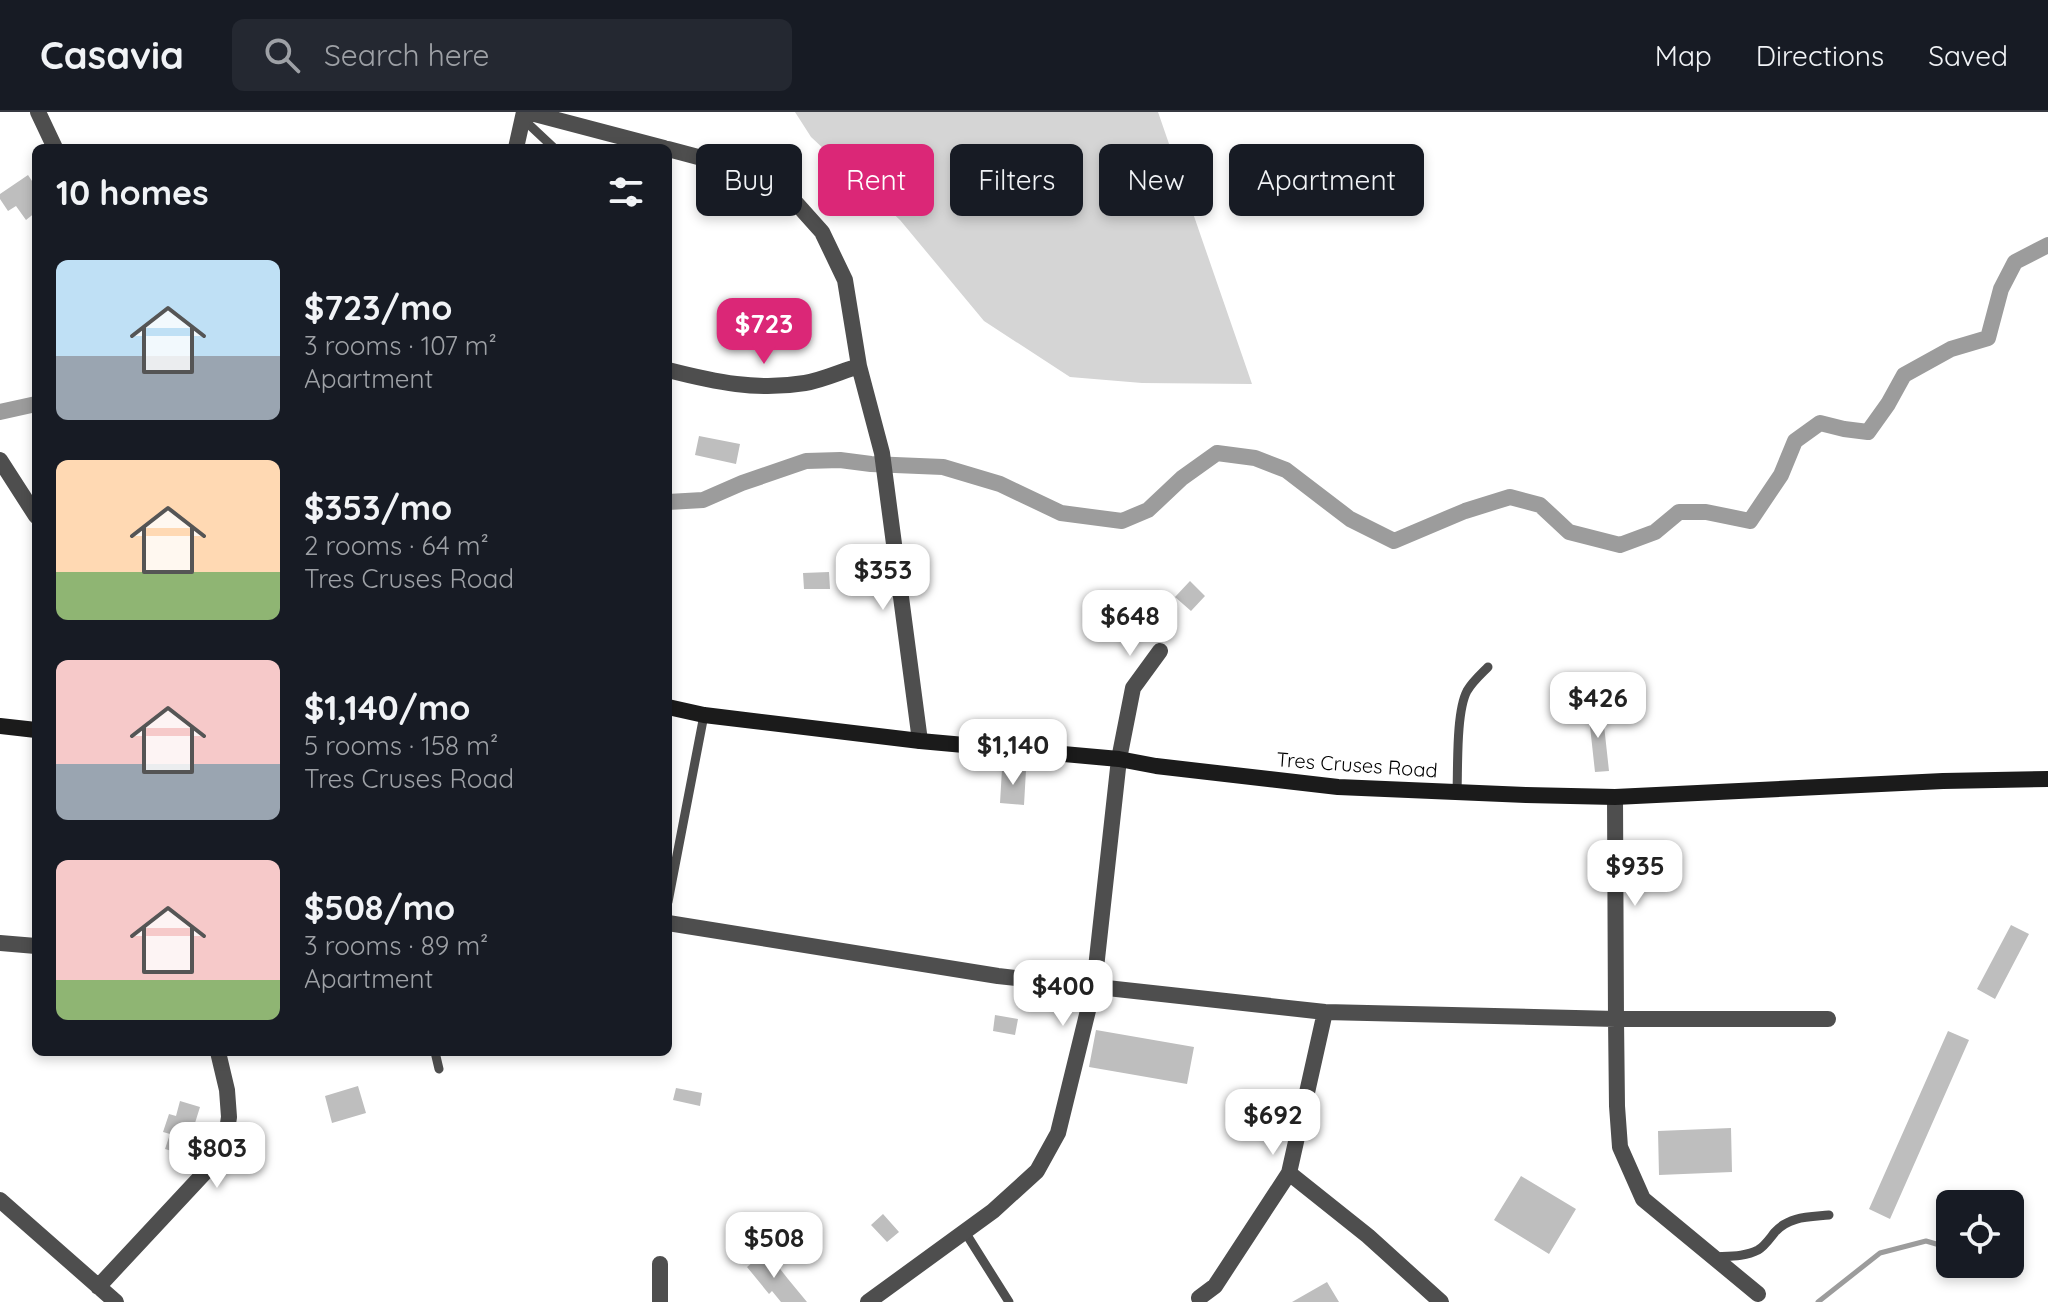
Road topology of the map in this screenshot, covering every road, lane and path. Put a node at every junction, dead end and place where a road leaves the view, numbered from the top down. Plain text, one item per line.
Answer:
1 (38, 112) edge
2 (524, 114) edge
3 (53, 144) edge
4 (517, 144) edge
5 (550, 144) edge
6 (649, 144) edge
7 (672, 150) edge
8 (859, 366) junction
9 (672, 371) edge
10 (0, 460) edge
11 (32, 510) edge
12 (1160, 651) dead end
13 (1488, 667) dead end
14 (672, 708) edge
15 (704, 715) junction
16 (0, 726) edge
17 (32, 730) edge
18 (920, 741) junction
19 (1119, 759) junction
20 (2048, 779) edge
21 (1457, 792) junction
22 (1615, 797) junction
23 (672, 881) edge
24 (672, 924) edge
25 (0, 943) edge
26 (32, 946) edge
27 (1094, 986) junction
28 (1325, 1012) junction
29 (1616, 1019) junction
30 (1828, 1019) dead end
31 (219, 1056) edge
32 (436, 1056) edge
33 (439, 1069) dead end
34 (1289, 1173) junction
35 (0, 1200) edge
36 (1829, 1215) dead end
37 (965, 1232) junction
38 (1713, 1257) junction
39 (660, 1264) dead end
40 (98, 1287) junction
41 (1758, 1294) dead end
42 (1199, 1298) dead end
43 (116, 1302) edge
44 (660, 1302) edge
45 (868, 1302) edge
46 (1009, 1302) edge
47 (1441, 1302) edge

1 - 3 street
2 - 4 street
2 - 5 lane
2 - 6 street
7 - 8 street
8 - 9 street
8 - 18 street
10 - 11 street
12 - 19 street
13 - 21 lane
14 - 15 main road, Tres Cruses Road
15 - 18 main road, Tres Cruses Road
15 - 23 lane
16 - 17 main road
18 - 19 main road, Tres Cruses Road
19 - 21 main road, Tres Cruses Road
19 - 27 street
20 - 22 main road, Tres Cruses Road
21 - 22 main road, Tres Cruses Road
22 - 29 street
24 - 27 street
25 - 26 street
27 - 28 street
27 - 37 street
28 - 29 street
28 - 34 street
29 - 30 street
29 - 38 street
31 - 40 street
32 - 33 lane
34 - 42 street
34 - 47 street
35 - 40 street
36 - 38 lane
37 - 45 street
37 - 46 lane
38 - 41 street
39 - 44 street
40 - 43 street

